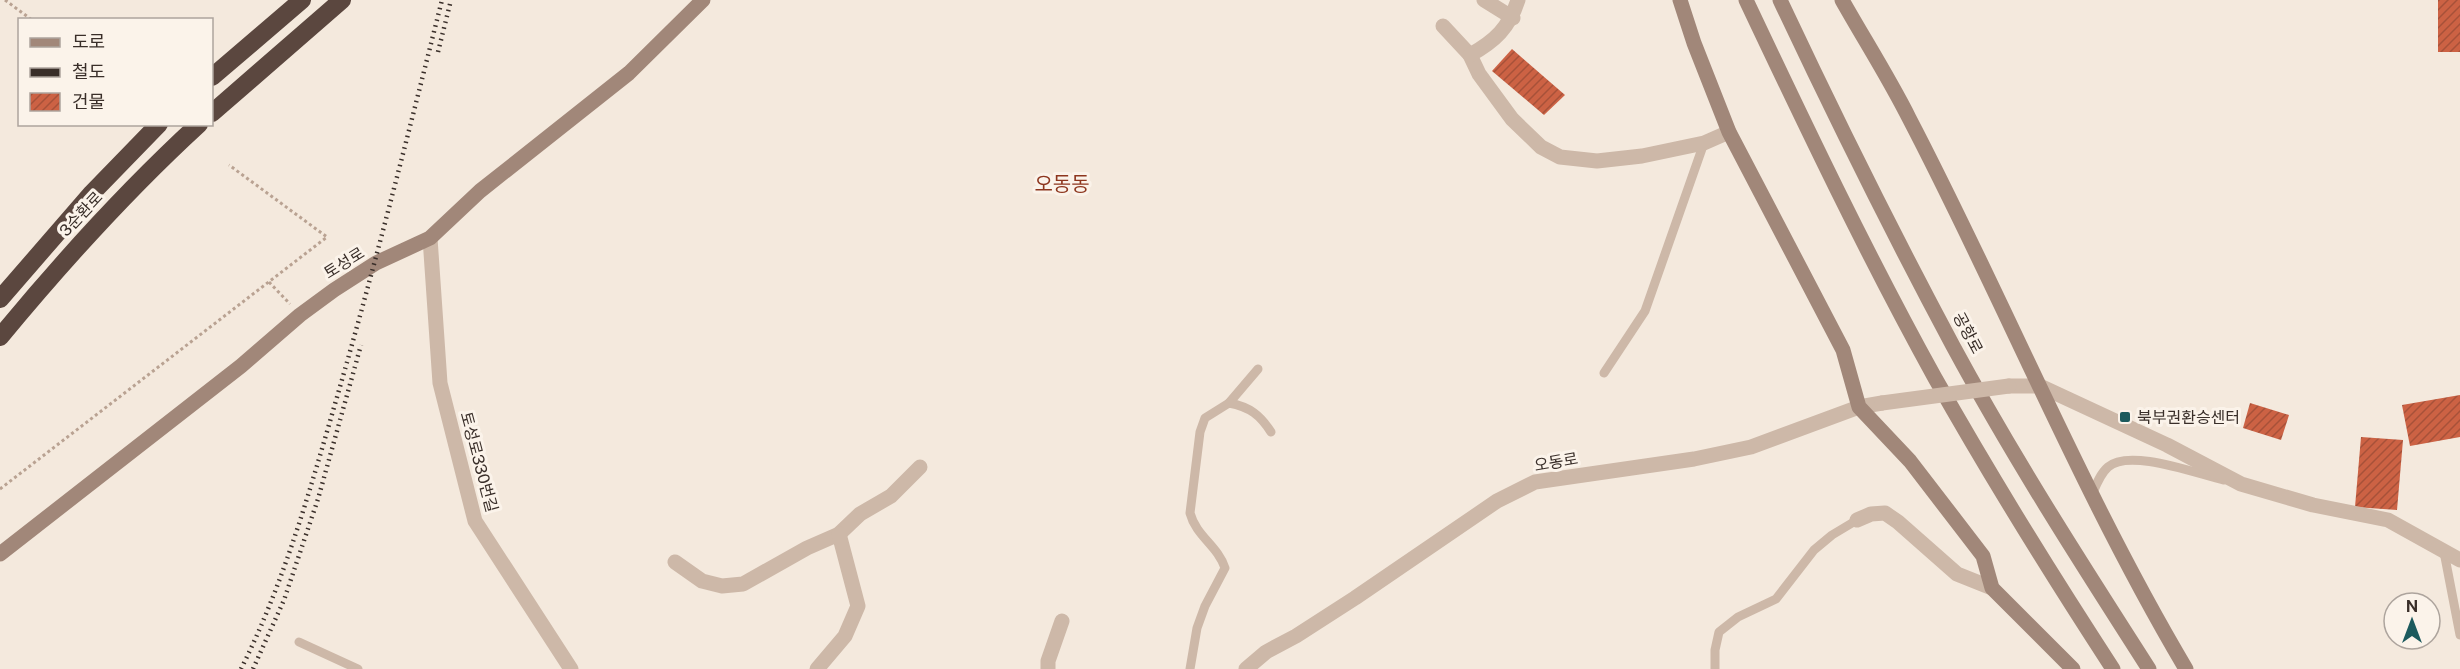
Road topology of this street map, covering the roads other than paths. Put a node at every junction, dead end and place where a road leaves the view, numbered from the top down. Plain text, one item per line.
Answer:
1 (302, 0) edge
2 (342, 0) edge
3 (703, 0) edge
4 (1484, 0) edge
5 (1518, 0) edge
6 (1680, 0) edge
7 (1746, 0) edge
8 (1780, 0) edge
9 (1842, 0) edge
10 (1513, 18) junction
11 (1443, 26) dead end
12 (1470, 55) junction
13 (213, 76) edge
14 (213, 112) edge
15 (157, 126) edge
16 (197, 126) edge
17 (1729, 132) junction
18 (1704, 143) junction
19 (430, 238) junction
20 (0, 299) edge
21 (0, 337) edge
22 (1258, 369) dead end
23 (1605, 373) dead end
24 (2040, 386) junction
25 (1229, 403) junction
26 (1859, 407) junction
27 (1271, 432) dead end
28 (920, 467) dead end
29 (2241, 484) junction
30 (2092, 495) junction
31 (1857, 520) joint
32 (839, 534) junction
33 (2444, 552) junction
34 (0, 554) edge
35 (2460, 561) edge
36 (675, 562) dead end
37 (1992, 588) junction
38 (1062, 621) dead end
39 (2460, 634) edge
40 (299, 642) dead end
41 (358, 669) edge
42 (571, 669) edge
43 (817, 669) edge
44 (1048, 669) edge
45 (1190, 669) edge
46 (1246, 669) edge
47 (1715, 669) edge
48 (2073, 669) edge
49 (2113, 669) edge
50 (2149, 669) edge
51 (2186, 669) edge

1 - 13 highway
2 - 14 highway
3 - 19 main road, 토성로
4 - 10 street
5 - 10 street
6 - 17 main road
7 - 49 main road
8 - 50 main road, 공항로
9 - 24 main road
10 - 12 street
11 - 12 street
12 - 18 street
15 - 20 highway, 3순환로
16 - 21 highway, 3순환로
17 - 18 street
17 - 26 main road
18 - 23 lane
19 - 34 main road, 토성로
19 - 42 street, 토성로330번길
22 - 25 lane
24 - 26 street, 오동로, bridge
24 - 29 street
24 - 30 main road
25 - 27 lane
25 - 45 lane
26 - 37 main road
26 - 46 street, 오동로
28 - 32 street
29 - 30 lane
29 - 33 street
30 - 51 main road
31 - 37 street
31 - 47 lane
32 - 36 street
32 - 43 street
33 - 35 street
33 - 39 lane
37 - 48 main road
38 - 44 street
40 - 41 lane

